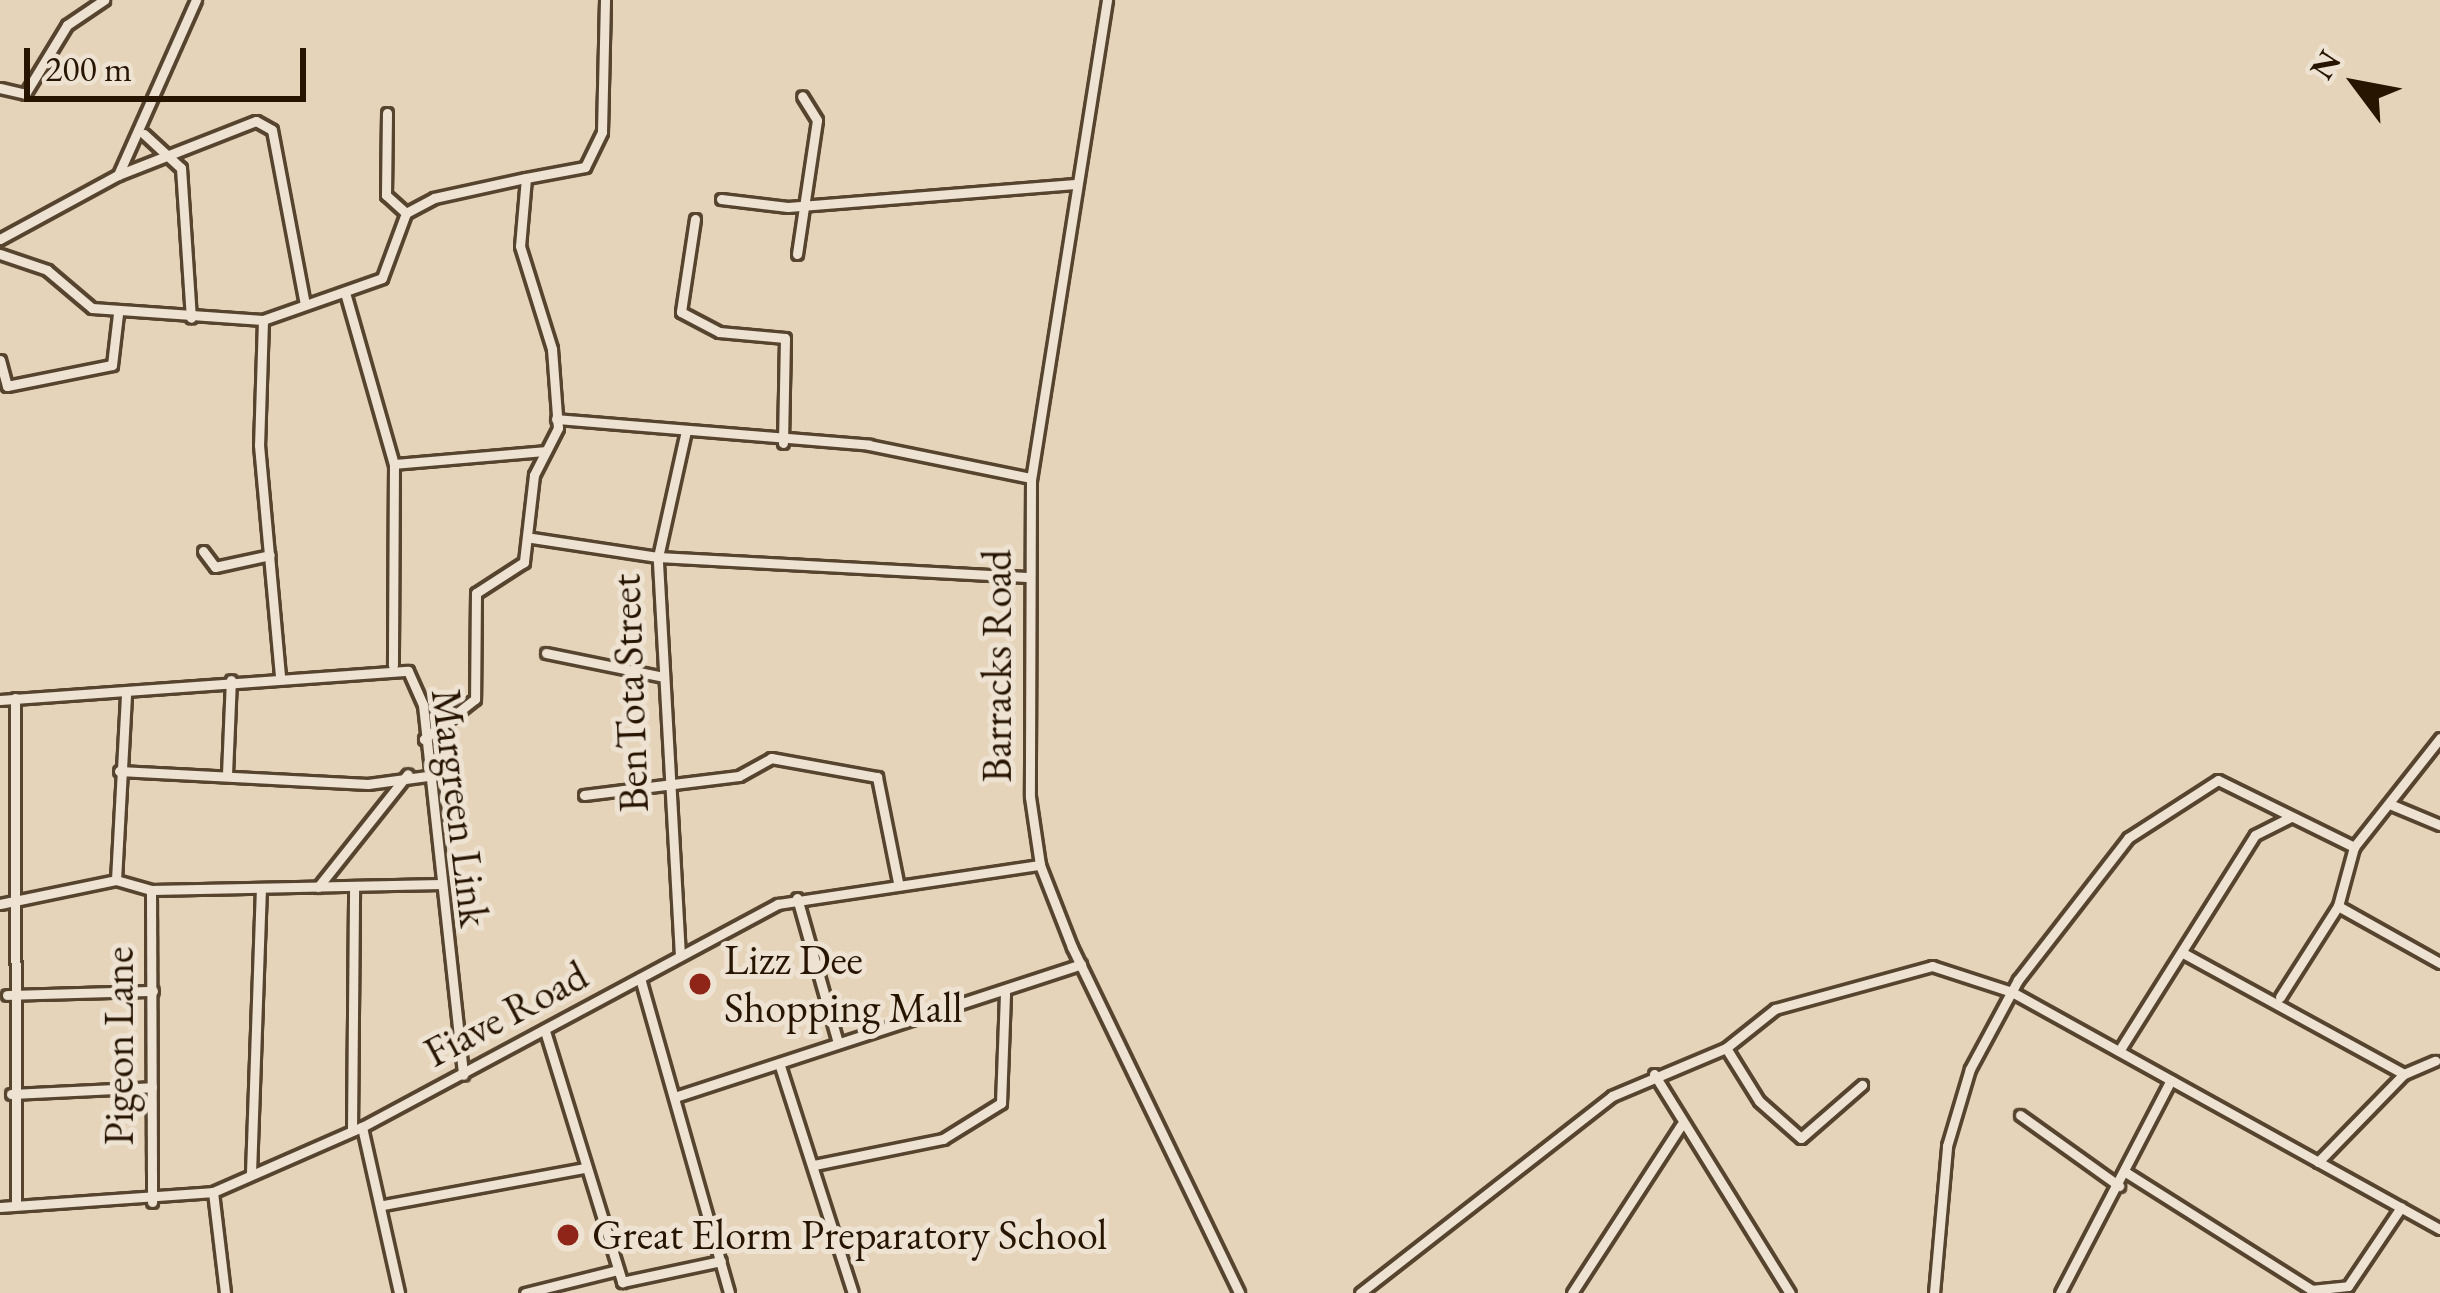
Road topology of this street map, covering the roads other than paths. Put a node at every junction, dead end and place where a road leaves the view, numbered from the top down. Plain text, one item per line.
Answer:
1 (104, 0) edge
2 (196, 0) edge
3 (1107, 0) edge
4 (607, 3) edge
5 (0, 88) edge
6 (802, 96) dead end
7 (387, 113) dead end
8 (144, 134) junction
9 (167, 152) junction
10 (118, 175) junction
11 (526, 178) junction
12 (1075, 184) junction
13 (721, 200) dead end
14 (809, 203) junction
15 (406, 213) junction
16 (695, 218) dead end
17 (0, 239) edge
18 (0, 254) edge
19 (797, 254) dead end
20 (346, 296) junction
21 (305, 304) junction
22 (118, 314) junction
23 (191, 318) junction
24 (263, 320) junction
25 (0, 360) edge
26 (556, 419) junction
27 (686, 430) junction
28 (783, 442) junction
29 (545, 451) junction
30 (394, 464) junction
31 (1031, 478) junction
32 (532, 538) junction
33 (203, 551) dead end
34 (270, 555) junction
35 (658, 557) junction
36 (1027, 578) junction
37 (546, 653) dead end
38 (393, 665) junction
39 (280, 676) junction
40 (664, 677) junction
41 (231, 680) junction
42 (125, 694) junction
43 (15, 698) junction
44 (0, 700) edge
45 (2440, 738) edge
46 (424, 740) junction
47 (119, 771) junction
48 (408, 773) junction
49 (227, 774) junction
50 (427, 776) junction
51 (666, 780) junction
52 (584, 794) dead end
53 (2392, 805) junction
54 (2291, 817) junction
55 (2440, 825) edge
56 (2354, 847) junction
57 (1040, 865) junction
58 (116, 880) junction
59 (898, 882) junction
60 (442, 884) junction
61 (318, 887) junction
62 (354, 887) junction
63 (261, 888) junction
64 (151, 890) junction
65 (797, 898) junction
66 (0, 904) edge
67 (16, 904) junction
68 (2338, 906) junction
69 (2183, 953) junction
70 (680, 956) junction
71 (2440, 963) edge
72 (1081, 964) junction
73 (640, 978) junction
74 (153, 991) junction
75 (2012, 992) junction
76 (1006, 993) junction
77 (7, 995) junction
78 (2280, 997) junction
79 (544, 1031) junction
80 (838, 1043) junction
81 (1726, 1048) junction
82 (2120, 1051) junction
83 (2435, 1060) dead end
84 (780, 1066) junction
85 (1654, 1074) junction
86 (2404, 1074) junction
87 (464, 1075) junction
88 (2170, 1079) junction
89 (1862, 1085) dead end
90 (152, 1087) junction
91 (11, 1094) junction
92 (678, 1096) junction
93 (2020, 1115) dead end
94 (1681, 1125) junction
95 (357, 1128) junction
96 (2318, 1162) junction
97 (814, 1165) junction
98 (585, 1168) junction
99 (251, 1173) junction
100 (2127, 1173) junction
101 (2119, 1186) junction
102 (213, 1192) junction
103 (152, 1202) junction
104 (16, 1205) junction
105 (383, 1205) junction
106 (0, 1207) edge
107 (2401, 1208) junction
108 (2440, 1229) edge
109 (721, 1262) junction
110 (618, 1270) junction
111 (2312, 1292) edge
112 (225, 1293) edge
113 (399, 1293) edge
114 (525, 1293) edge
115 (728, 1293) edge
116 (853, 1293) edge
117 (1239, 1293) edge
118 (1360, 1293) edge
119 (1572, 1293) edge
120 (1790, 1293) edge
121 (1934, 1293) edge
122 (2060, 1293) edge

1 - 5 street
2 - 8 street
3 - 12 street, Barracks Road
4 - 11 street
6 - 14 street
7 - 15 street
8 - 9 street
8 - 10 street
9 - 10 street
9 - 21 street
9 - 23 street
10 - 17 street
11 - 15 street
11 - 26 street
12 - 14 street
12 - 31 street, Barracks Road
13 - 14 street
14 - 19 street
15 - 20 street
16 - 28 street
18 - 22 street
20 - 21 street
20 - 30 street
21 - 24 street
22 - 23 street
22 - 25 street
23 - 24 street
24 - 34 street
26 - 27 street
26 - 29 street
27 - 28 street
27 - 35 street, BenTota Street
28 - 31 street
29 - 30 street
29 - 32 street
30 - 38 street
31 - 36 street, Barracks Road
32 - 35 street
32 - 46 street
33 - 34 street
34 - 39 street
35 - 36 street
35 - 40 street, BenTota Street
36 - 57 street, Barracks Road
37 - 40 street
38 - 39 street, Margreen Link
38 - 46 street, Margreen Link
39 - 41 street, Margreen Link
40 - 51 street, BenTota Street
41 - 42 street, Margreen Link
41 - 49 street
42 - 43 street, Margreen Link
42 - 47 street
43 - 44 street, Margreen Link
43 - 67 street
45 - 53 street
46 - 50 street, Margreen Link
47 - 49 street
47 - 58 street
48 - 49 street
48 - 50 street
48 - 61 street
50 - 60 street, Margreen Link
51 - 52 street
51 - 59 street
51 - 70 street, BenTota Street
53 - 55 street
53 - 56 street
54 - 56 street
54 - 69 street
54 - 75 street
56 - 68 street
57 - 59 street, Fiave Road
57 - 72 street, Barracks Road
58 - 64 street
58 - 67 street
59 - 65 street, Fiave Road
60 - 62 street
60 - 87 street, Margreen Link
61 - 62 street
61 - 63 street
62 - 95 street
63 - 64 street
63 - 99 street
64 - 74 street, Pigeon Lane
65 - 70 street, Fiave Road
65 - 80 street
66 - 67 street
67 - 77 street
68 - 71 street
68 - 78 street
69 - 78 street
69 - 82 street
70 - 73 street, Fiave Road
72 - 76 street
72 - 117 street, Barracks Road
73 - 79 street, Fiave Road
73 - 92 street
74 - 77 street
74 - 90 street, Pigeon Lane
75 - 81 street
75 - 82 street
75 - 121 street
76 - 80 street
76 - 97 street
77 - 91 street
78 - 86 street
79 - 87 street, Fiave Road
79 - 98 street
80 - 84 street
81 - 85 street
81 - 89 street
82 - 88 street
83 - 86 street
84 - 92 street
84 - 97 street
85 - 94 street
85 - 118 street
86 - 96 street
87 - 95 street, Fiave Road
88 - 96 street
88 - 100 street
90 - 91 street
90 - 103 street, Pigeon Lane
91 - 104 street
92 - 109 street
93 - 101 street
94 - 119 street
94 - 120 street
95 - 99 street, Fiave Road
95 - 105 street
96 - 107 street
97 - 116 street
98 - 105 street
98 - 110 street
99 - 102 street, Fiave Road
100 - 101 street
100 - 111 street
101 - 122 street
102 - 103 street, Fiave Road
102 - 112 street
103 - 104 street, Fiave Road
104 - 106 street, Fiave Road
105 - 113 street
107 - 108 street
107 - 111 street
109 - 110 street
109 - 115 street
110 - 114 street

